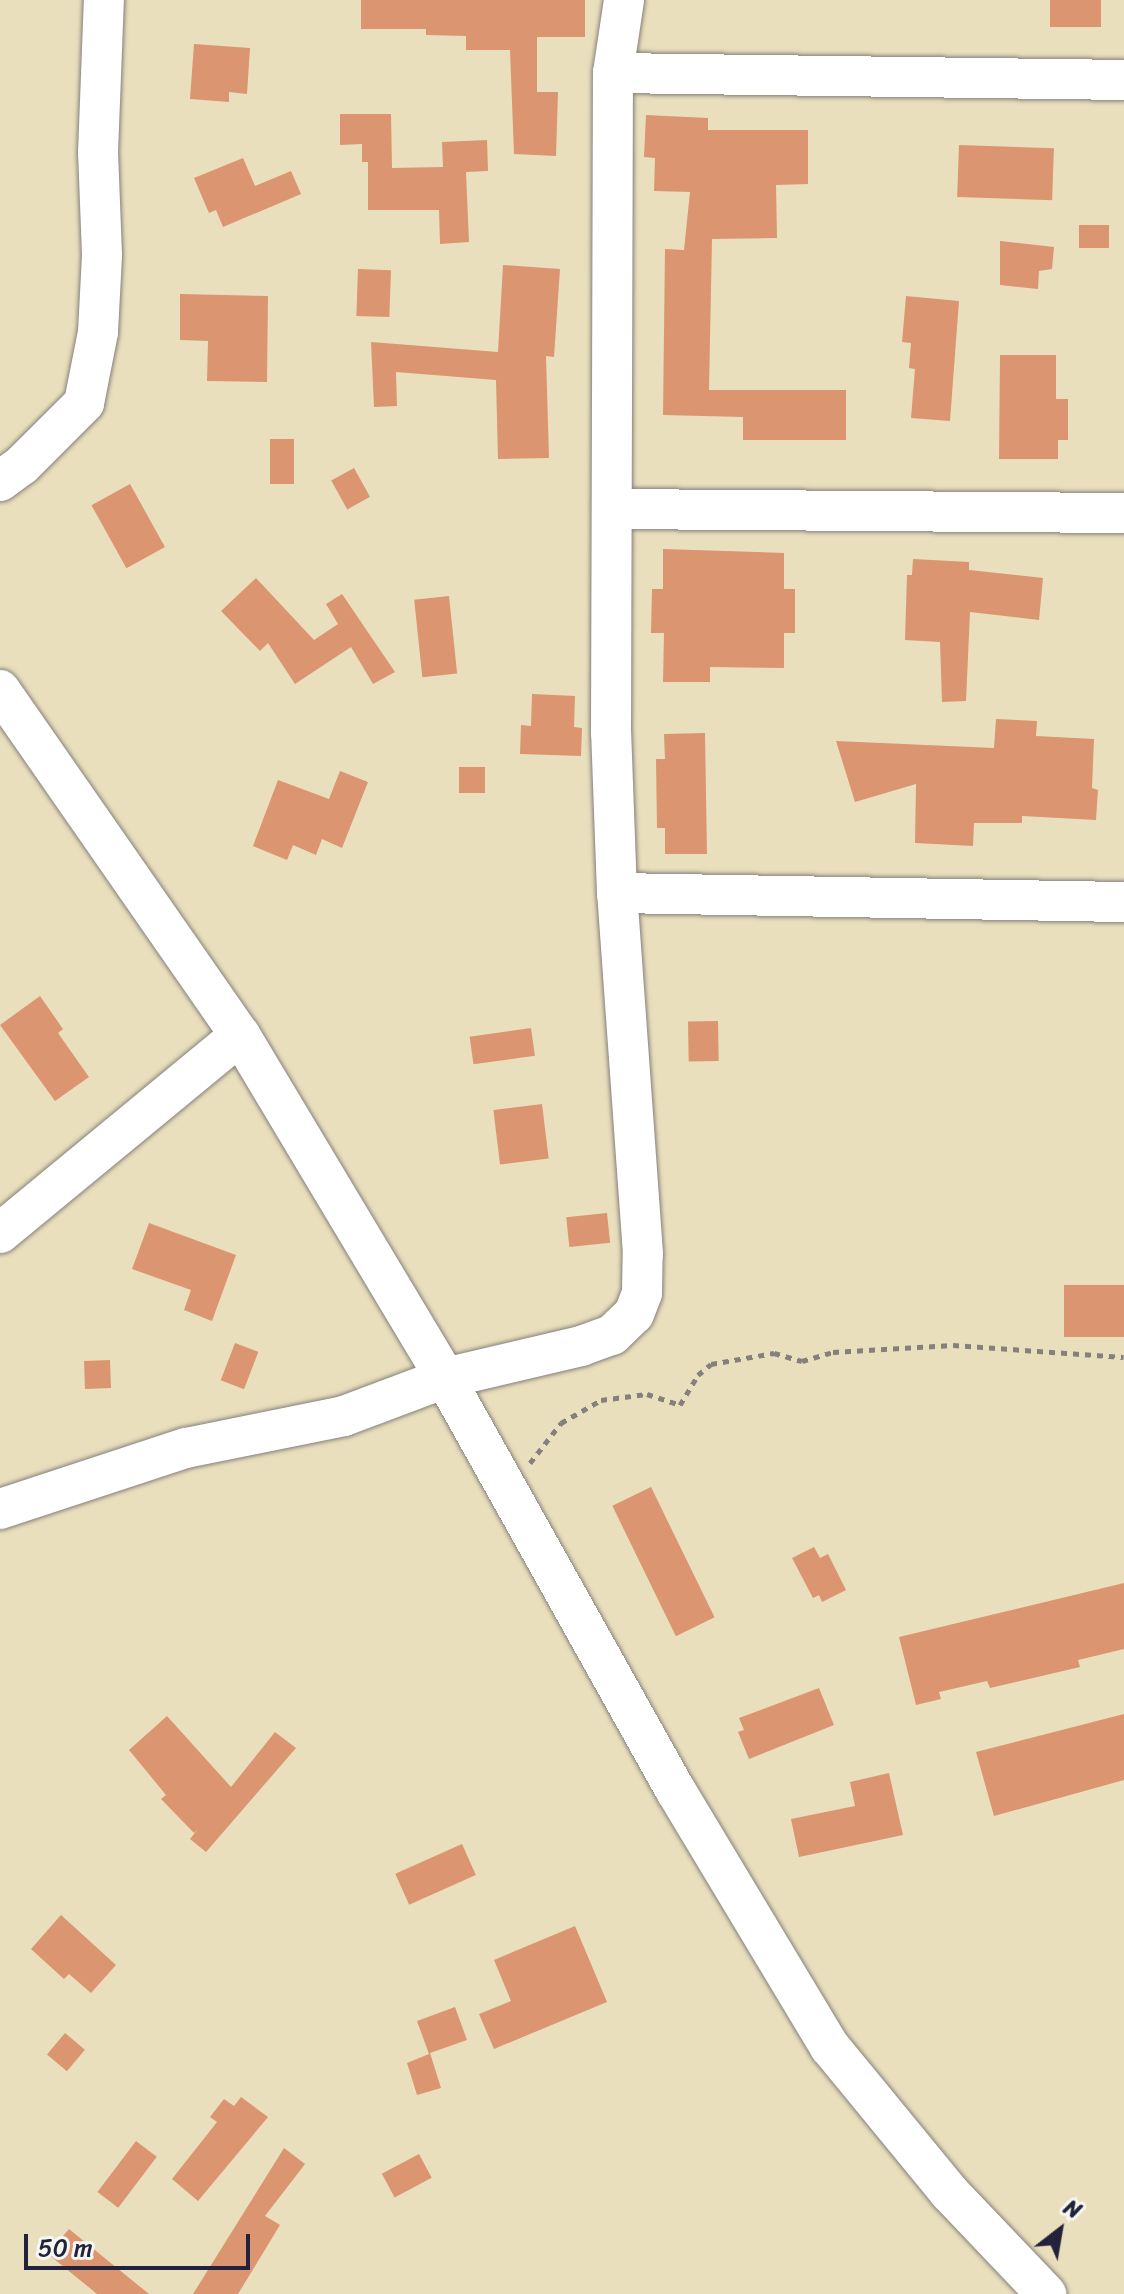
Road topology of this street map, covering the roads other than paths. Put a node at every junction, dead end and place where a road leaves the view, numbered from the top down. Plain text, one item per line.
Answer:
1 (104, 0) edge
2 (624, 0) edge
3 (613, 73) junction
4 (1124, 80) edge
5 (0, 481) edge
6 (613, 509) junction
7 (1124, 513) edge
8 (0, 690) edge
9 (617, 893) junction
10 (1124, 902) edge
11 (240, 1035) junction
12 (0, 1233) edge
13 (445, 1378) junction
14 (0, 1509) edge
15 (1046, 2294) edge

1 - 5 street
2 - 3 street
3 - 4 street
3 - 6 street
6 - 7 street
6 - 9 street
8 - 11 street
9 - 10 street
9 - 13 street
11 - 12 street
11 - 13 street
13 - 14 street
13 - 15 street

